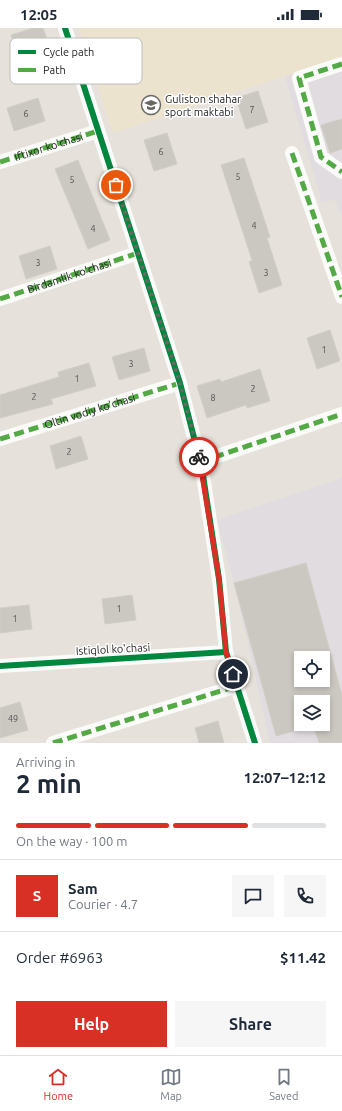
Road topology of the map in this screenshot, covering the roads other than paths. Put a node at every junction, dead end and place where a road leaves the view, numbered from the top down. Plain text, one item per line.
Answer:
1 (65, 28) edge
2 (68, 38) edge
3 (342, 64) edge
4 (83, 84) edge
5 (98, 131) junction
6 (292, 153) dead end
7 (0, 162) edge
8 (341, 171) edge
9 (138, 253) junction
10 (342, 297) edge
11 (0, 299) edge
12 (180, 383) junction
13 (342, 414) edge
14 (0, 439) edge
15 (200, 462) junction
16 (226, 652) junction
17 (0, 666) edge
18 (237, 686) junction
19 (53, 743) edge
20 (255, 743) edge

1 - 2 street
3 - 8 street
4 - 5 street
5 - 7 street, Iftixor ko'chasi
5 - 9 street
6 - 10 street
9 - 11 street, Birdamlik ko'chasi
9 - 12 street
12 - 14 street, Oltin vodiy ko'chasi
12 - 15 street
13 - 15 street
15 - 16 street
16 - 17 street, Istiqlol ko'chasi
16 - 18 street
18 - 19 street
18 - 20 street

